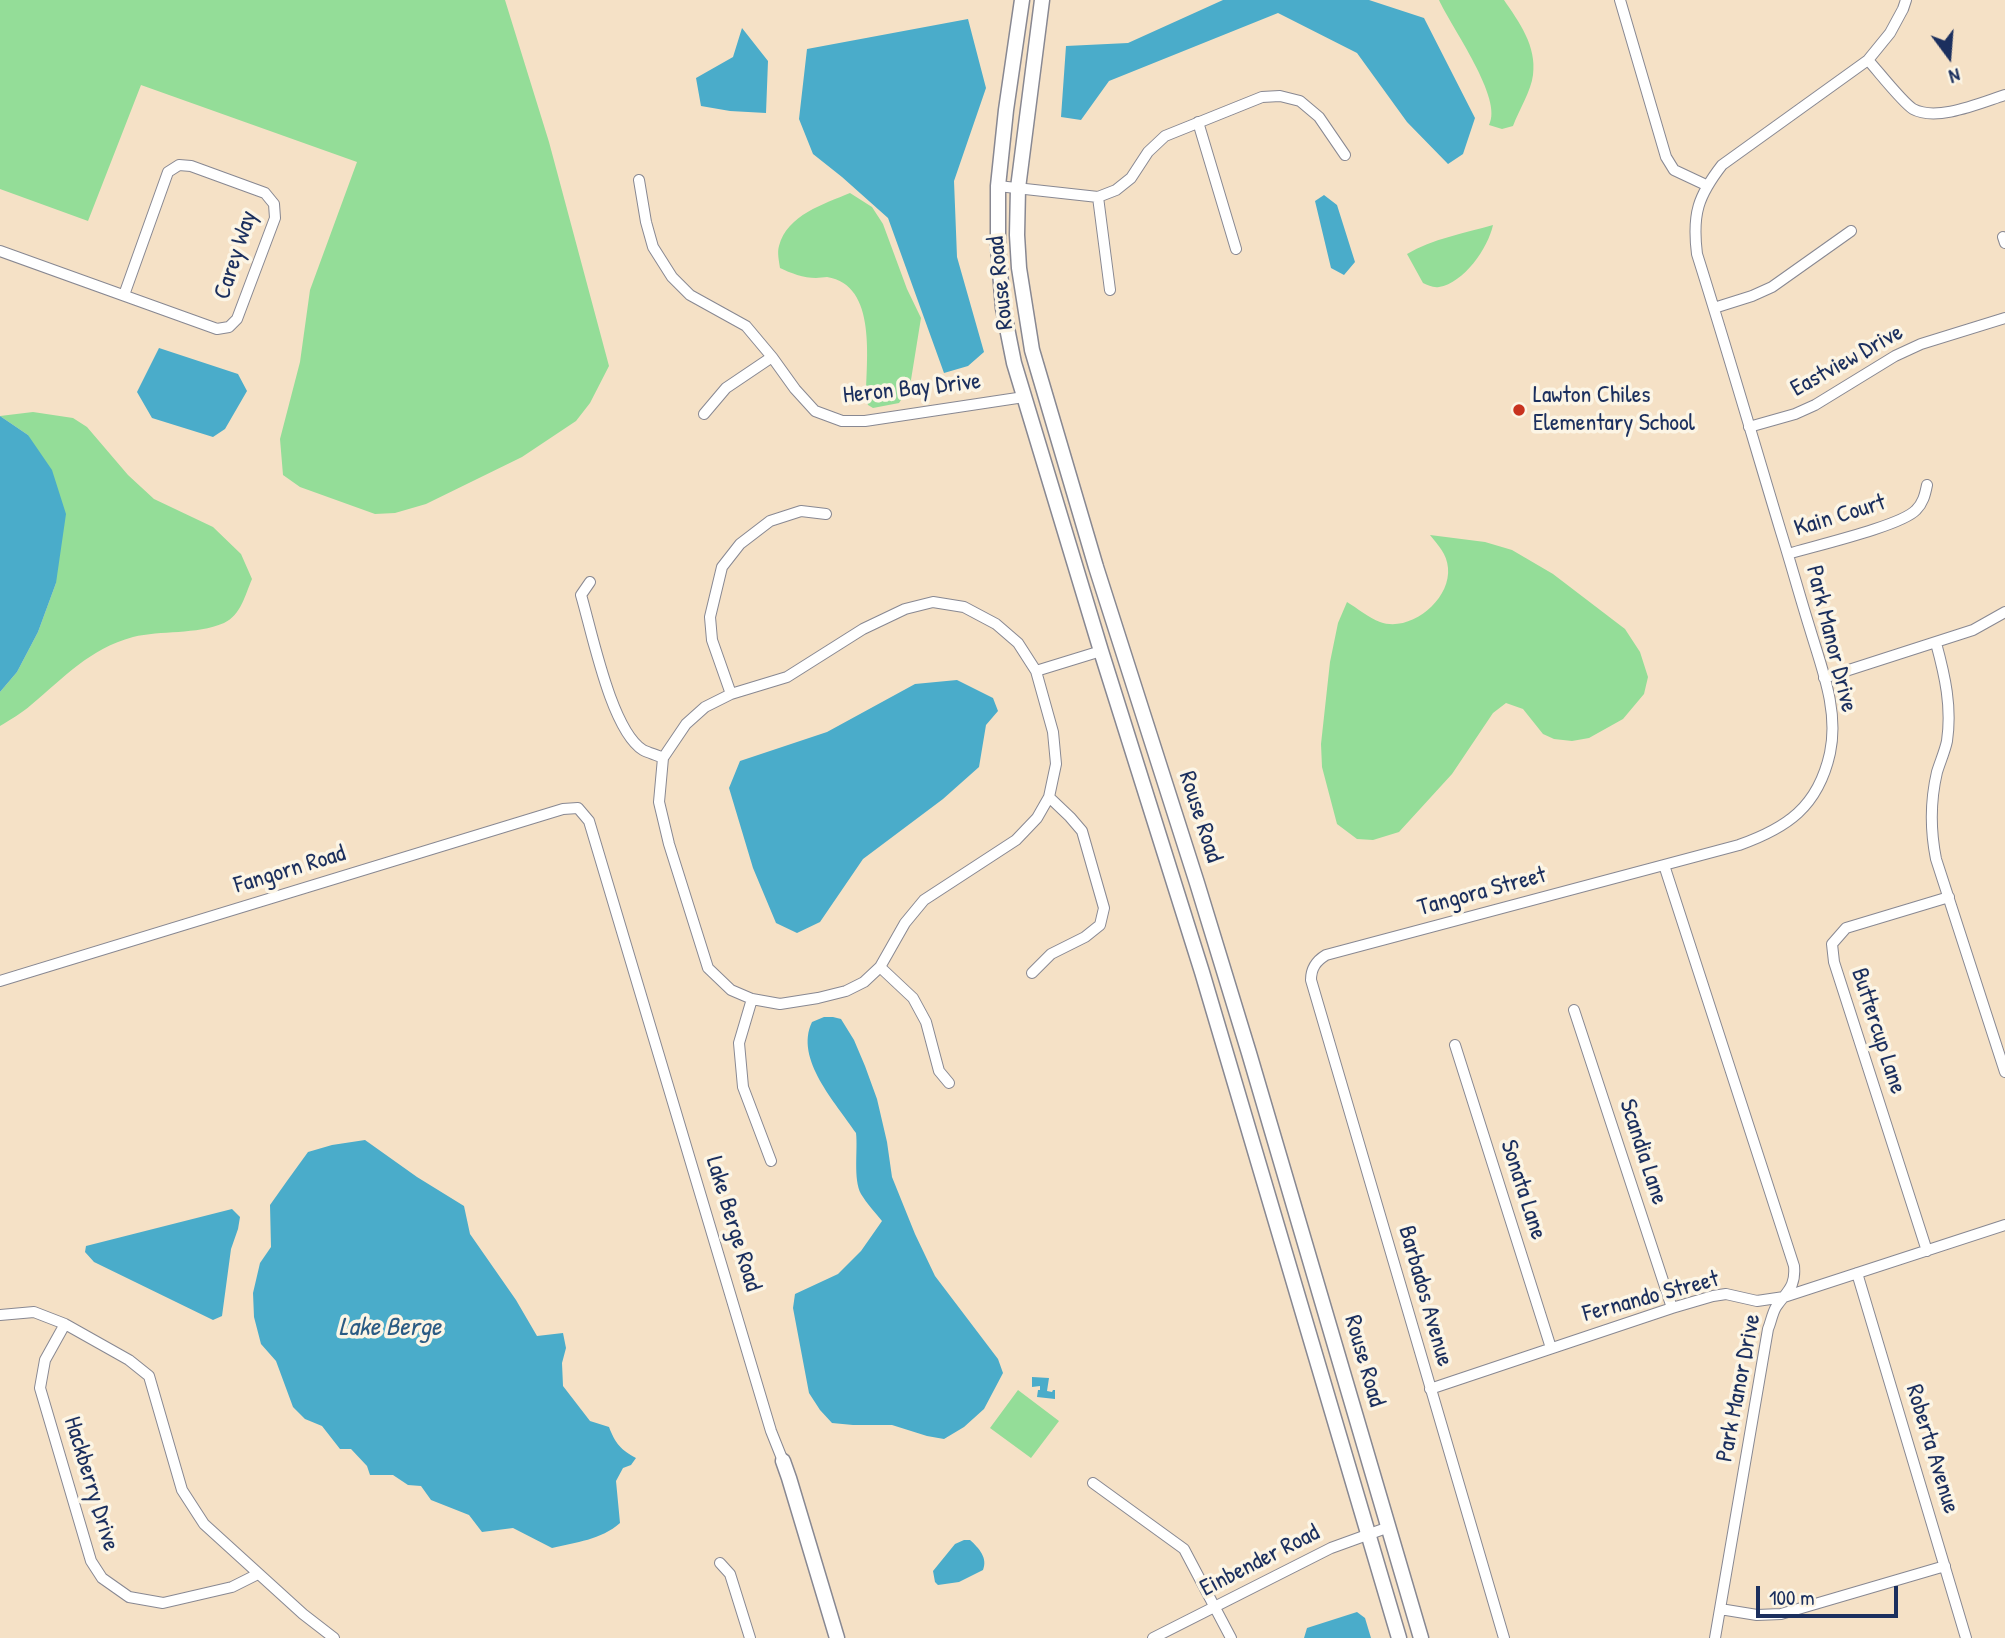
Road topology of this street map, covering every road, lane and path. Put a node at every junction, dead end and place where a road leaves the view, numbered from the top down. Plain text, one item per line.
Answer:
1 (1022, 0) edge
2 (1042, 0) edge
3 (1620, 0) edge
4 (1906, 0) edge
5 (1868, 60) junction
6 (2005, 95) edge
7 (1198, 122) junction
8 (1345, 155) dead end
9 (639, 180) dead end
10 (998, 186) junction
11 (1706, 186) junction
12 (1018, 188) junction
13 (1098, 197) junction
14 (1851, 231) dead end
15 (1236, 249) dead end
16 (0, 251) edge
17 (1110, 290) dead end
18 (124, 295) junction
19 (1714, 308) junction
20 (2005, 318) edge
21 (772, 357) junction
22 (1024, 397) junction
23 (704, 414) dead end
24 (1749, 427) junction
25 (1927, 485) dead end
26 (826, 514) dead end
27 (1788, 554) junction
28 (590, 582) dead end
29 (2005, 612) edge
30 (1936, 643) junction
31 (1101, 652) junction
32 (1036, 671) junction
33 (1824, 678) junction
34 (731, 694) junction
35 (663, 758) junction
36 (1049, 797) junction
37 (589, 821) joint
38 (1664, 865) junction
39 (1948, 897) junction
40 (1314, 965) joint
41 (880, 967) junction
42 (1032, 973) dead end
43 (0, 981) edge
44 (752, 999) junction
45 (1574, 1010) dead end
46 (1455, 1045) dead end
47 (2005, 1072) edge
48 (949, 1083) dead end
49 (771, 1161) dead end
50 (2005, 1225) edge
51 (1927, 1251) junction
52 (1857, 1273) junction
53 (1784, 1297) junction
54 (1672, 1308) junction
55 (0, 1315) edge
56 (65, 1324) junction
57 (1551, 1348) junction
58 (1430, 1389) junction
59 (783, 1461) joint
60 (1093, 1483) dead end
61 (1389, 1527) junction
62 (1369, 1535) junction
63 (720, 1563) dead end
64 (1945, 1566) junction
65 (257, 1574) junction
66 (1216, 1607) junction
67 (1720, 1609) junction
68 (334, 1638) edge
69 (750, 1638) edge
70 (837, 1638) edge
71 (1153, 1638) edge
72 (1231, 1638) edge
73 (1399, 1638) edge
74 (1421, 1638) edge
75 (1504, 1638) edge
76 (1715, 1638) edge
77 (1966, 1638) edge

1 - 10 street, Rouse Road
2 - 12 street, Rouse Road
3 - 11 street
4 - 5 street, Park Manor Drive
5 - 6 street
5 - 11 street, Park Manor Drive
7 - 8 street
7 - 13 street
7 - 15 street
9 - 21 street, Heron Bay Drive
10 - 12 street
10 - 22 street, Rouse Road
11 - 19 street, Park Manor Drive
12 - 13 street
12 - 61 street, Rouse Road
13 - 17 street
14 - 19 street
16 - 18 street, Carey Way
18 - 18 street, Carey Way
19 - 24 street, Park Manor Drive
20 - 24 street, Eastview Drive
21 - 22 street, Heron Bay Drive
21 - 23 street
22 - 31 street, Rouse Road
24 - 27 street, Park Manor Drive
25 - 27 street, Kain Court
26 - 34 street
27 - 33 street, Park Manor Drive
28 - 35 street
29 - 30 street
30 - 33 street
30 - 39 street
31 - 32 street
31 - 62 street, Rouse Road
32 - 34 street
32 - 36 street
33 - 38 street, Park Manor Drive
34 - 35 street
35 - 44 street
36 - 41 street
36 - 42 street
37 - 43 street, Fangorn Road
37 - 59 street, Lake Berge Road
38 - 40 street, Tangora Street
38 - 53 street, Park Manor Drive
39 - 47 street
39 - 51 street, Buttercup Lane
40 - 58 street, Barbados Avenue
41 - 44 street
41 - 48 street
44 - 49 street
45 - 54 street, Scandia Lane
46 - 57 street, Sonata Lane
50 - 51 street, Fernando Street
51 - 52 street, Fernando Street
52 - 53 street, Fernando Street
52 - 64 street, Roberta Avenue
53 - 54 street, Fernando Street
53 - 67 street, Park Manor Drive
54 - 57 street, Fernando Street
55 - 56 street
56 - 65 street
56 - 65 street, Hackberry Drive
57 - 58 street, Fernando Street
58 - 75 street, Barbados Avenue
59 - 70 street, Lake Berge Road
60 - 66 street
61 - 62 street, Einbender Road
61 - 74 street, Rouse Road
62 - 66 street, Einbender Road
62 - 73 street, Rouse Road
63 - 69 street
64 - 67 street
64 - 77 street, Roberta Avenue
65 - 68 street
66 - 71 street, Einbender Road
66 - 72 street
67 - 76 street, Park Manor Drive

